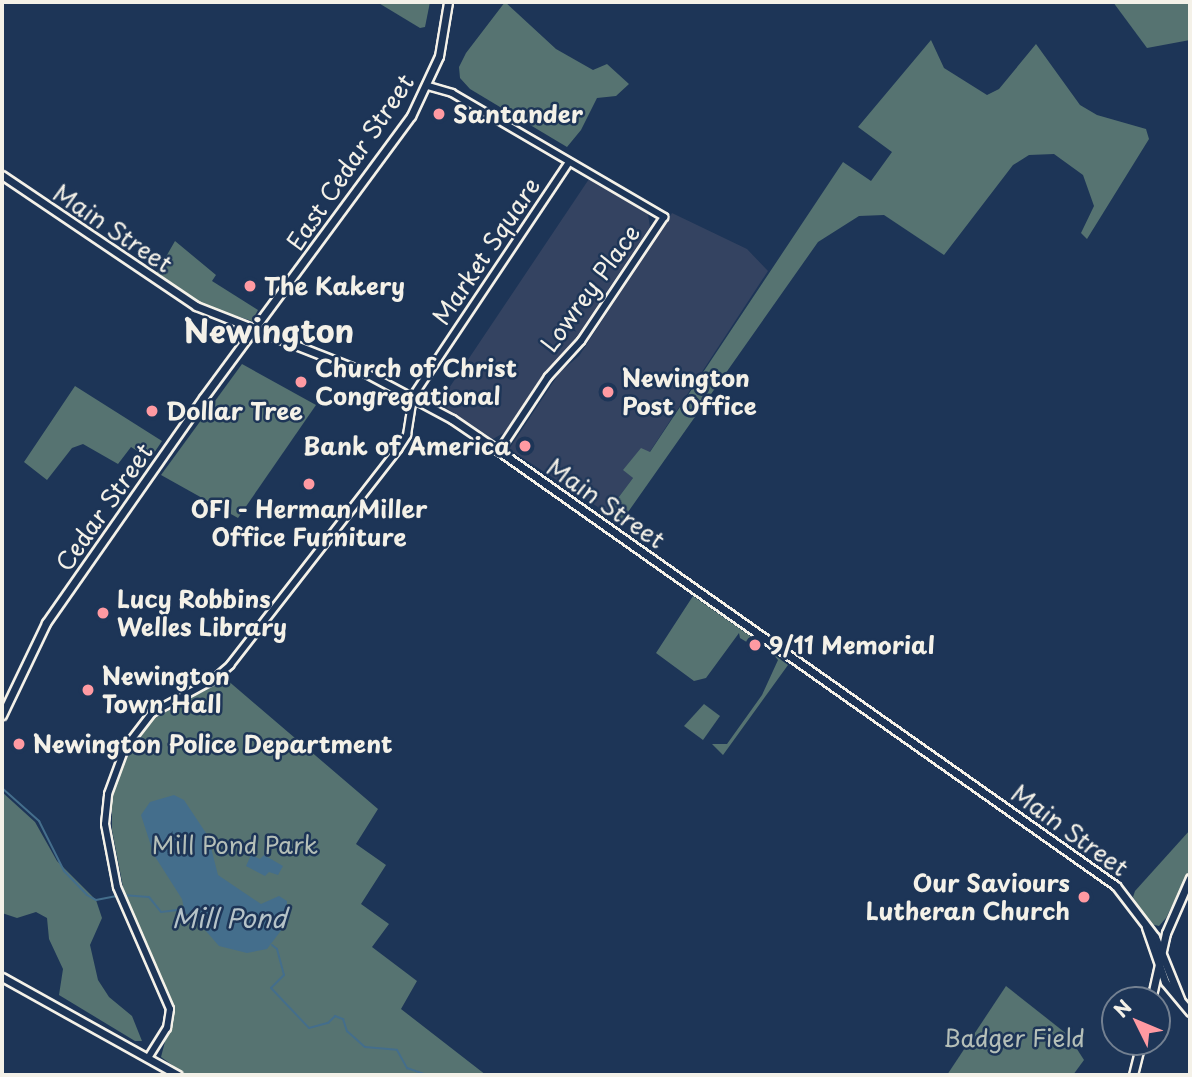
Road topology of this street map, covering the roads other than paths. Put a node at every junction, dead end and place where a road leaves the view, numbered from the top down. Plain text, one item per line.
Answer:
1 (448, 2) edge
2 (428, 86) junction
3 (569, 162) junction
4 (2, 175) edge
5 (256, 331) junction
6 (413, 396) junction
7 (499, 451) junction
8 (2, 715) edge
9 (1190, 878) edge
10 (1146, 928) junction
11 (1162, 952) junction
12 (1159, 967) junction
13 (2, 977) edge
14 (1154, 986) edge
15 (1180, 999) junction
16 (1190, 1012) edge
17 (1138, 1056) edge
18 (148, 1058) junction
19 (178, 1075) edge
20 (1133, 1075) edge

1 - 2 main road, East Cedar Street
2 - 3 street
2 - 5 main road, East Cedar Street
3 - 6 street, Market Square
3 - 7 street, Lowrey Place
4 - 5 main road, Main Street
5 - 6 main road, Main Street
5 - 8 main road, Cedar Street
6 - 7 main road, Main Street
6 - 18 street
7 - 10 main road, Main Street
9 - 11 main road
10 - 11 main road, Main Street
10 - 12 main road
11 - 12 main road
11 - 15 main road, Main Street
12 - 14 main road
12 - 15 main road
13 - 18 main road
15 - 16 main road
17 - 20 main road
18 - 19 main road

